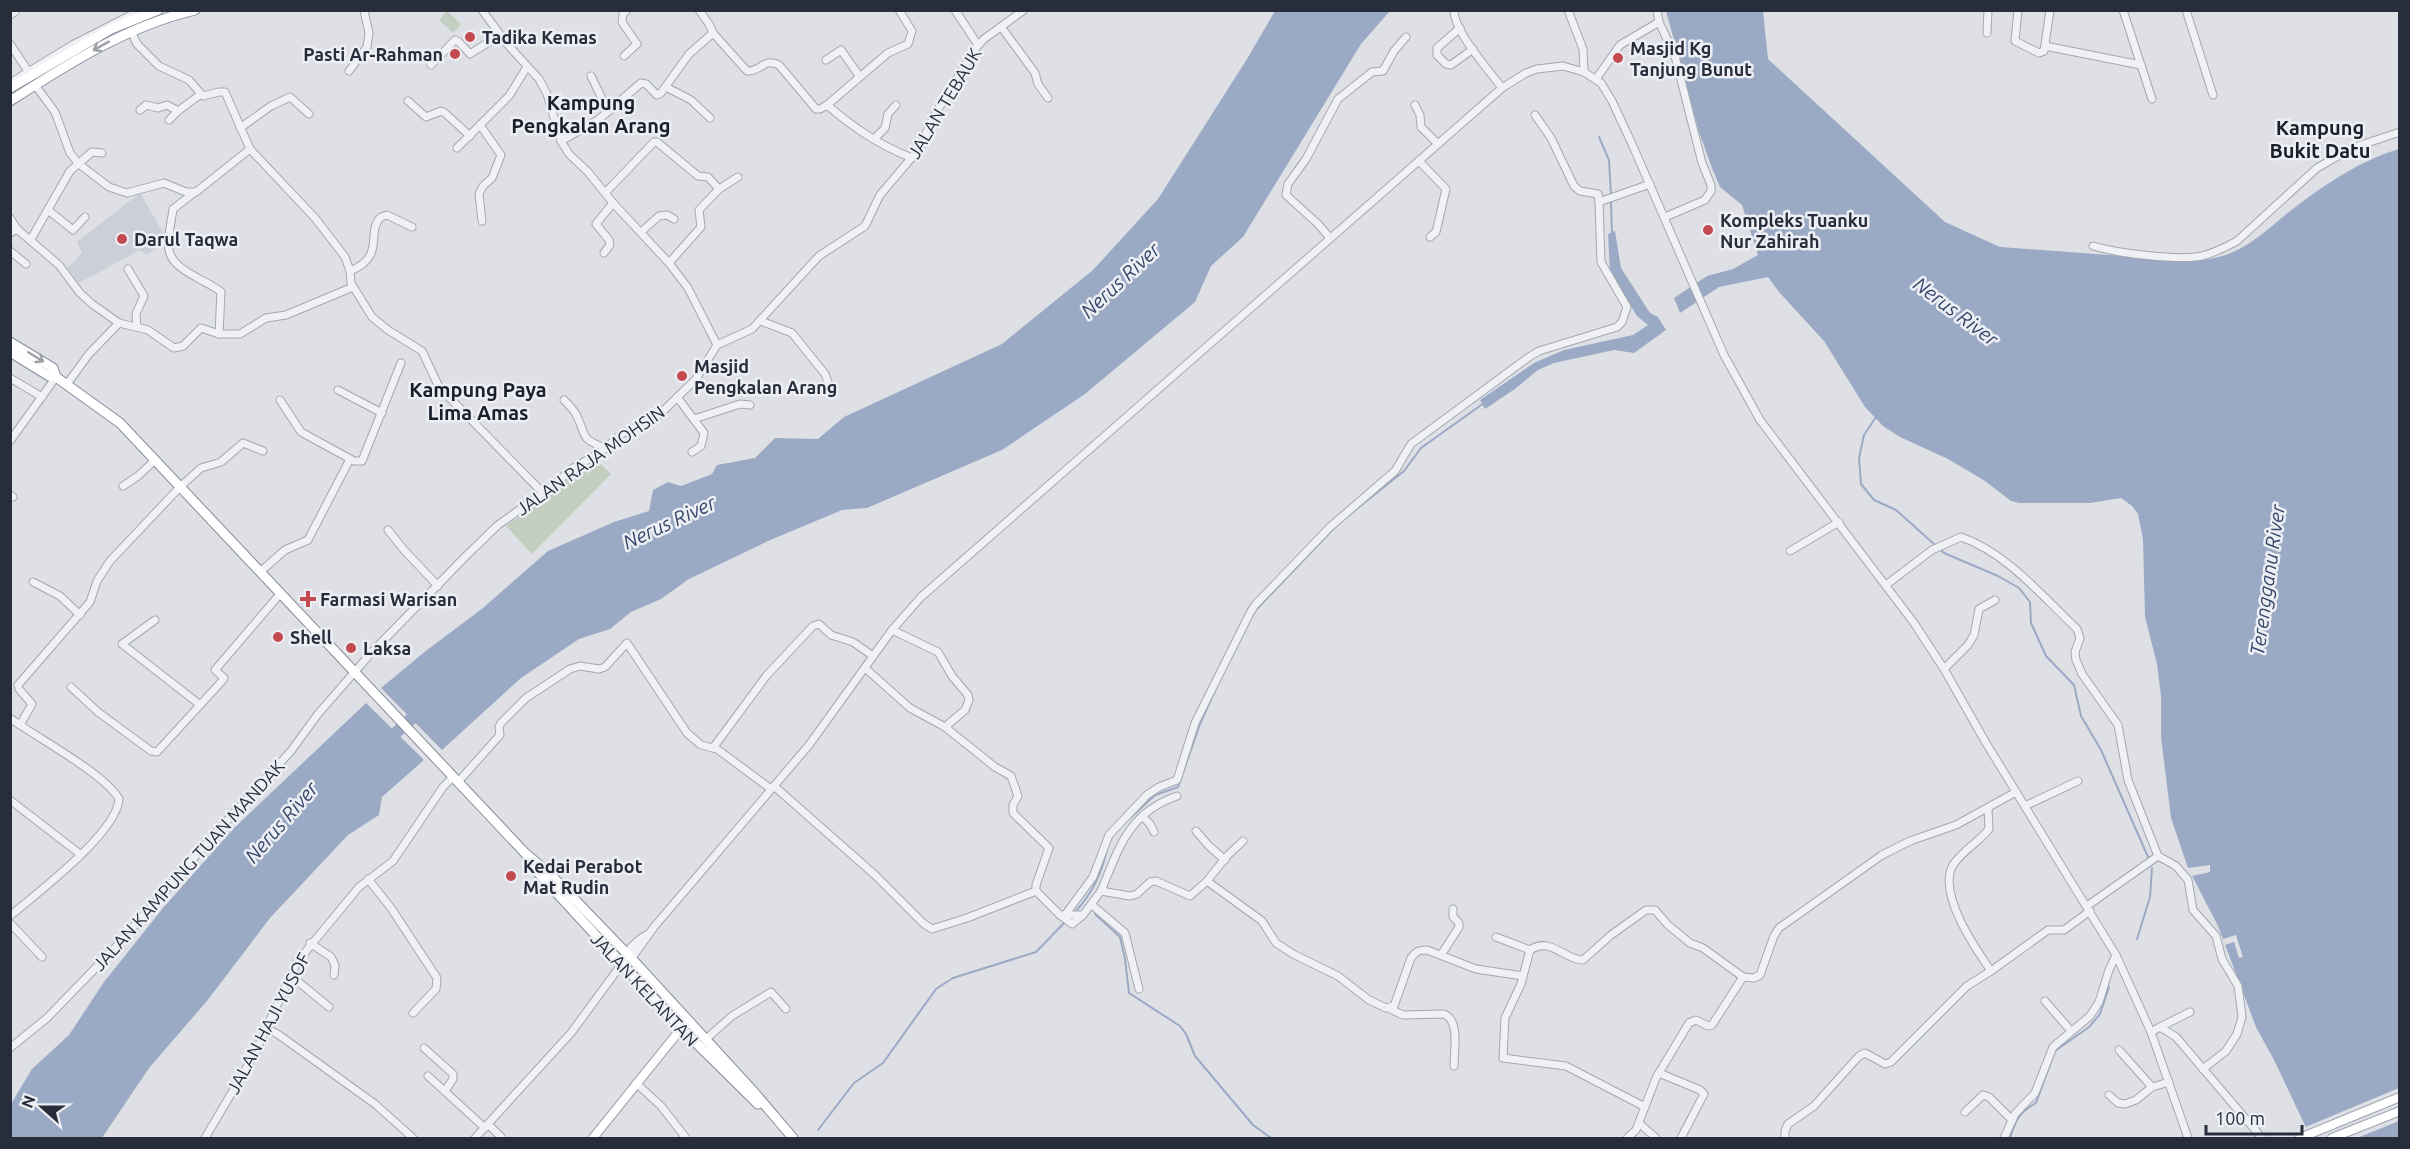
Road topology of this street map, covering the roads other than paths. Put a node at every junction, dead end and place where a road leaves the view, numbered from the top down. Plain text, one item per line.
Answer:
1 (141, 10) edge
2 (158, 10) edge
3 (195, 10) edge
4 (364, 10) edge
5 (482, 10) edge
6 (627, 10) edge
7 (699, 10) edge
8 (899, 10) edge
9 (955, 10) edge
10 (1024, 10) edge
11 (1454, 10) edge
12 (1568, 10) edge
13 (1657, 10) edge
14 (1988, 10) edge
15 (2018, 10) edge
16 (2050, 10) edge
17 (2123, 10) edge
18 (2186, 10) edge
19 (127, 20) edge
20 (1659, 22) junction
21 (1002, 28) junction
22 (1460, 28) junction
23 (713, 33) junction
24 (1987, 33) dead end
25 (500, 35) junction
26 (1406, 37) dead end
27 (10, 44) edge
28 (978, 45) junction
29 (2045, 46) junction
30 (1473, 49) junction
31 (624, 57) dead end
32 (826, 60) dead end
33 (430, 65) dead end
34 (2141, 65) junction
35 (527, 67) junction
36 (349, 71) dead end
37 (28, 72) junction
38 (1584, 72) junction
39 (591, 76) dead end
40 (860, 77) junction
41 (1596, 79) junction
42 (10, 83) edge
43 (35, 85) junction
44 (666, 87) junction
45 (10, 88) edge
46 (1502, 88) junction
47 (201, 94) junction
48 (2213, 95) dead end
49 (1048, 98) dead end
50 (2152, 99) dead end
51 (10, 101) edge
52 (408, 101) dead end
53 (827, 105) junction
54 (896, 105) dead end
55 (1415, 105) dead end
56 (140, 110) dead end
57 (178, 111) junction
58 (608, 111) junction
59 (309, 114) dead end
60 (1535, 115) dead end
61 (710, 118) dead end
62 (169, 120) dead end
63 (480, 125) junction
64 (240, 128) junction
65 (2400, 132) edge
66 (470, 136) junction
67 (874, 139) junction
68 (561, 141) junction
69 (1438, 144) junction
70 (457, 148) dead end
71 (250, 149) junction
72 (102, 153) dead end
73 (912, 158) junction
74 (1419, 161) junction
75 (79, 164) junction
76 (738, 177) dead end
77 (1650, 184) junction
78 (719, 189) junction
79 (196, 192) junction
80 (606, 192) junction
81 (1602, 201) junction
82 (613, 203) junction
83 (48, 210) junction
84 (85, 217) dead end
85 (10, 218) edge
86 (1665, 218) junction
87 (674, 219) dead end
88 (482, 221) dead end
89 (412, 227) dead end
90 (14, 231) edge
91 (641, 232) junction
92 (1430, 237) dead end
93 (1330, 238) junction
94 (31, 239) junction
95 (2093, 246) dead end
96 (10, 251) edge
97 (604, 253) dead end
98 (669, 263) junction
99 (26, 264) dead end
100 (128, 269) dead end
101 (350, 271) junction
102 (353, 287) junction
103 (761, 321) junction
104 (119, 323) junction
105 (137, 327) junction
106 (219, 334) junction
107 (10, 342) edge
108 (717, 345) junction
109 (10, 352) edge
110 (401, 363) dead end
111 (56, 377) junction
112 (10, 378) edge
113 (67, 384) junction
114 (339, 390) dead end
115 (831, 390) dead end
116 (42, 397) junction
117 (677, 397) junction
118 (280, 399) dead end
119 (564, 400) dead end
120 (750, 405) dead end
121 (382, 413) junction
122 (694, 418) junction
123 (10, 441) edge
124 (605, 448) junction
125 (264, 451) dead end
126 (692, 452) dead end
127 (350, 459) junction
128 (155, 460) junction
129 (123, 486) dead end
130 (180, 487) junction
131 (543, 493) junction
132 (1839, 522) junction
133 (388, 530) dead end
134 (1790, 551) dead end
135 (260, 572) junction
136 (33, 582) dead end
137 (1886, 585) junction
138 (438, 586) junction
139 (280, 594) junction
140 (1995, 600) dead end
141 (80, 615) junction
142 (155, 620) dead end
143 (892, 630) junction
144 (873, 656) junction
145 (866, 668) junction
146 (1944, 669) junction
147 (356, 673) junction
148 (72, 687) dead end
149 (199, 704) junction
150 (10, 718) edge
151 (20, 725) junction
152 (945, 727) junction
153 (713, 748) junction
154 (456, 780) junction
155 (2078, 781) dead end
156 (772, 787) junction
157 (2016, 792) junction
158 (1177, 796) dead end
159 (10, 800) edge
160 (2025, 806) junction
161 (1988, 808) junction
162 (1143, 817) junction
163 (1196, 831) dead end
164 (1154, 832) dead end
165 (1243, 841) dead end
166 (80, 854) junction
167 (527, 855) junction
168 (2158, 856) junction
169 (1225, 860) junction
170 (368, 879) junction
171 (1208, 881) junction
172 (1036, 891) junction
173 (1101, 891) junction
174 (1092, 905) junction
175 (2088, 908) junction
176 (1453, 909) dead end
177 (10, 916) edge
178 (1070, 917) junction
179 (10, 923) edge
180 (1496, 937) dead end
181 (310, 943) junction
182 (1530, 950) junction
183 (2116, 955) junction
184 (629, 956) junction
185 (1442, 956) junction
186 (42, 957) dead end
187 (621, 965) junction
188 (1991, 971) junction
189 (290, 975) junction
190 (334, 975) dead end
191 (1523, 976) junction
192 (1743, 977) junction
193 (1139, 989) dead end
194 (2045, 1001) dead end
195 (329, 1007) dead end
196 (786, 1009) dead end
197 (1390, 1009) junction
198 (2190, 1012) dead end
199 (413, 1013) dead end
200 (688, 1020) junction
201 (2160, 1027) junction
202 (681, 1028) junction
203 (268, 1029) junction
204 (2071, 1031) junction
205 (2151, 1032) junction
206 (14, 1039) edge
207 (705, 1040) junction
208 (10, 1048) edge
209 (424, 1048) dead end
210 (2119, 1050) dead end
211 (1454, 1066) dead end
212 (2204, 1069) junction
213 (1659, 1074) junction
214 (428, 1076) dead end
215 (2169, 1082) junction
216 (636, 1083) junction
217 (2152, 1087) junction
218 (445, 1091) junction
219 (2109, 1095) dead end
220 (2400, 1096) edge
221 (1645, 1107) junction
222 (2400, 1111) edge
223 (1965, 1112) dead end
224 (771, 1115) junction
225 (2012, 1120) junction
226 (1639, 1124) junction
227 (486, 1126) junction
228 (205, 1138) edge
229 (413, 1138) edge
230 (475, 1138) edge
231 (502, 1138) edge
232 (593, 1138) edge
233 (686, 1138) edge
234 (793, 1138) edge
235 (1627, 1138) edge
236 (1656, 1138) edge
237 (1681, 1138) edge
238 (1785, 1138) edge
239 (2004, 1138) edge
240 (2188, 1138) edge
241 (2262, 1138) edge
242 (2300, 1138) edge
243 (2332, 1138) edge

1 - 19 street
2 - 19 highway
3 - 19 highway
4 - 36 street
5 - 25 street
6 - 31 street
7 - 23 street
8 - 40 street
9 - 28 street
10 - 21 street, JALAN TEBAUK
11 - 22 street
12 - 38 street
13 - 20 street
14 - 24 street
15 - 29 street
16 - 29 street
17 - 34 street
18 - 48 street
19 - 37 street
19 -> 43 highway
19 - 45 highway
19 - 47 street
20 - 41 street
20 - 86 street
21 - 28 street, JALAN TEBAUK
21 - 49 street
22 - 30 street
22 - 30 street
23 - 44 street
23 - 53 street
25 - 33 street
25 - 35 street
26 - 93 street
27 - 37 street
28 - 73 street, JALAN TEBAUK
29 - 34 street
30 - 46 street
32 - 40 street
34 - 50 street
35 - 63 street
35 - 68 street
37 - 42 street
38 - 41 street
38 - 46 street
39 - 58 street
40 - 53 street
41 - 77 street
43 - 51 highway
43 - 75 street
44 - 58 street
44 - 61 street
46 - 69 street
47 - 57 street
47 - 64 street
52 - 66 street
53 - 67 street
54 - 67 street
55 - 69 street
56 - 57 street
57 - 62 street
58 - 68 street
59 - 64 street
60 - 81 street
63 - 66 street
63 - 88 street
64 - 71 street
65 - 95 street
66 - 70 street
67 - 73 street
68 - 80 street
69 - 74 street
71 - 79 street
71 - 101 street
72 - 75 street
73 - 103 street, JALAN TEBAUK
74 - 92 street
74 - 93 street
75 - 79 street
75 - 83 street
76 - 78 street
77 - 81 street
77 - 86 street
78 - 80 street
78 - 98 street
79 - 106 street
80 - 82 street
81 - 178 street
82 - 91 street
82 - 97 street
83 - 84 street
83 - 94 street
85 - 90 street
86 - 132 street
87 - 91 street
89 - 101 street
90 - 94 street
91 - 98 street
93 - 143 street
94 - 104 street
96 - 99 street
98 - 108 street
100 - 105 street
101 - 102 street
102 - 106 street
102 - 131 street
103 - 108 street, JALAN TEBAUK
103 - 115 street
104 - 105 street
104 - 113 street
105 - 106 street
107 -> 111 highway
108 - 117 street, JALAN RAJA MOHSIN
109 - 111 highway
110 - 121 street
111 - 113 highway, JALAN KELANTAN
111 - 116 street
112 - 116 street
113 - 128 highway, JALAN KELANTAN
114 - 121 street
116 - 123 street
117 - 122 street
117 - 124 street, JALAN RAJA MOHSIN
118 - 127 street
119 - 124 street
120 - 122 street
121 - 127 street
122 - 126 street
124 - 131 street, JALAN RAJA MOHSIN
125 - 130 street
127 - 135 street
128 - 129 street
128 - 130 highway, JALAN KELANTAN
130 - 135 highway, JALAN KELANTAN
130 - 141 street
131 - 138 street, JALAN RAJA MOHSIN
132 - 134 street
132 - 137 street
133 - 138 street
135 - 139 highway, JALAN KELANTAN
136 - 141 street
137 - 146 street
137 - 168 street
138 - 147 street, JALAN RAJA MOHSIN
139 - 147 highway, JALAN KELANTAN
139 - 149 street
140 - 146 street
141 - 151 street
142 - 149 street
143 - 144 street
143 - 152 street
144 - 145 street
144 - 153 street
145 - 152 street
145 - 156 street
146 - 157 street
147 - 154 highway, JALAN KELANTAN
147 - 206 street, JALAN KAMPUNG TUAN MANDAK
148 - 149 street
150 - 151 street
151 - 166 street
152 - 172 street
153 - 154 street, JALAN HAJI YUSOF
153 - 156 street
154 - 167 highway, JALAN KELANTAN
154 - 170 street, JALAN HAJI YUSOF
155 - 160 street
156 - 172 street
156 - 184 street
157 - 160 street
157 - 161 street
158 - 162 street
159 - 166 street
160 - 175 street
161 - 188 street
161 - 192 street
162 - 164 street
162 - 173 street
163 - 169 street
165 - 169 street
166 - 177 street
167 - 184 highway, JALAN KELANTAN
167 - 187 highway, JALAN KELANTAN
168 - 175 street
168 - 212 street
169 - 171 street
170 - 181 street, JALAN HAJI YUSOF
170 - 199 street
171 - 173 street
171 - 197 street
172 - 178 street
173 - 174 street
174 - 178 street
174 - 193 street
175 - 183 street
175 - 188 street
176 - 185 street
179 - 186 street
180 - 182 street
181 - 189 street, JALAN HAJI YUSOF
181 - 190 street
182 - 191 street
182 - 192 street
183 - 204 street
183 - 205 street
184 - 187 street
184 - 200 highway, JALAN KELANTAN
185 - 191 street
185 - 197 street
187 - 202 highway, JALAN KELANTAN
187 - 227 street
188 - 238 street
189 - 195 street
189 - 203 street, JALAN HAJI YUSOF
191 - 221 street
192 - 213 street
194 - 204 street
196 - 207 street
197 - 211 street
198 - 201 street
200 - 202 main road
200 - 207 highway, JALAN KELANTAN
201 - 205 street
201 - 212 street
202 - 216 main road
202 - 224 highway, JALAN KELANTAN
203 - 228 street, JALAN HAJI YUSOF
203 - 229 street
204 - 225 street
205 - 215 street
206 - 208 street, JALAN KAMPUNG TUAN MANDAK
207 - 224 highway, JALAN KELANTAN
209 - 218 street
210 - 217 street
212 - 241 street
213 - 221 street
213 - 237 street
214 - 218 street
215 - 217 street
215 - 240 street
216 - 232 main road
216 - 233 street
217 - 219 street
218 - 227 street
220 - 242 main road
221 - 226 street
222 - 243 main road
223 - 225 street
224 - 234 highway, JALAN KELANTAN
225 - 239 street
226 - 235 street
226 - 236 street
227 - 230 street
227 - 231 street

